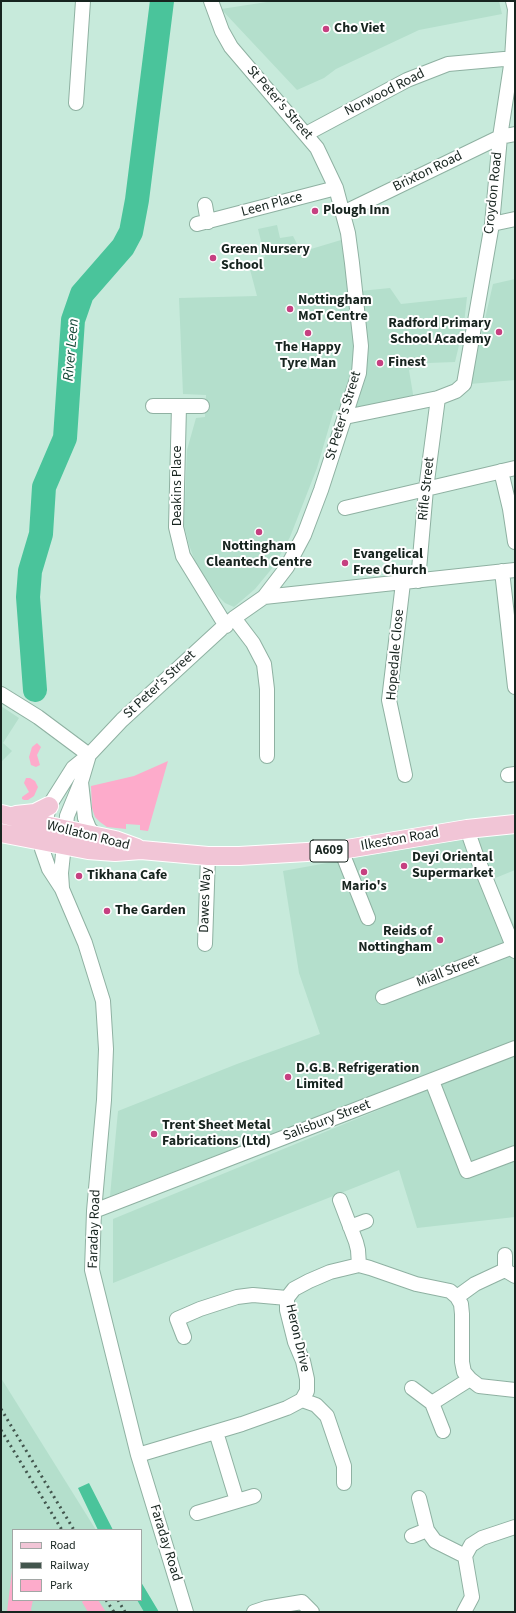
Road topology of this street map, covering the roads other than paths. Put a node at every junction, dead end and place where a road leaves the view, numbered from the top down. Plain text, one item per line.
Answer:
1 (83, 1) edge
2 (211, 1) edge
3 (514, 1) edge
4 (513, 59) edge
5 (76, 103) dead end
6 (306, 134) junction
7 (515, 134) edge
8 (500, 137) junction
9 (336, 188) junction
10 (205, 205) dead end
11 (343, 214) junction
12 (515, 219) edge
13 (492, 224) junction
14 (438, 398) junction
15 (153, 406) dead end
16 (179, 406) junction
17 (202, 406) dead end
18 (345, 417) junction
19 (515, 468) edge
20 (501, 471) junction
21 (426, 489) junction
22 (345, 508) dead end
23 (515, 542) edge
24 (509, 570) edge
25 (418, 581) junction
26 (403, 583) junction
27 (264, 597) junction
28 (230, 622) junction
29 (515, 687) edge
30 (1, 694) edge
31 (89, 755) junction
32 (267, 756) dead end
33 (405, 775) dead end
34 (81, 782) junction
35 (49, 806) junction
36 (7, 815) edge
37 (515, 824) edge
38 (467, 829) junction
39 (1, 833) edge
40 (43, 833) junction
41 (96, 836) junction
42 (64, 838) junction
43 (141, 850) junction
44 (341, 850) junction
45 (208, 856) junction
46 (62, 889) junction
47 (368, 918) dead end
48 (204, 944) dead end
49 (514, 949) edge
50 (383, 997) dead end
51 (515, 1048) edge
52 (432, 1081) junction
53 (515, 1152) edge
54 (340, 1200) dead end
55 (94, 1211) junction
56 (366, 1221) dead end
57 (350, 1227) junction
58 (505, 1255) dead end
59 (359, 1265) junction
60 (510, 1273) edge
61 (457, 1297) junction
62 (288, 1298) junction
63 (184, 1337) dead end
64 (470, 1379) junction
65 (412, 1388) dead end
66 (515, 1390) edge
67 (302, 1400) junction
68 (432, 1403) junction
69 (443, 1431) dead end
70 (216, 1432) junction
71 (138, 1455) junction
72 (344, 1483) dead end
73 (254, 1496) dead end
74 (419, 1498) dead end
75 (237, 1501) junction
76 (198, 1513) dead end
77 (515, 1528) edge
78 (427, 1530) junction
79 (412, 1536) dead end
80 (465, 1556) junction
81 (186, 1612) edge
82 (254, 1612) edge
83 (312, 1612) edge
84 (465, 1612) edge

1 - 5 street
2 - 6 street, St Peter's Street
3 - 4 street, Croydon Road
4 - 6 street, Norwood Road
4 - 8 street, Croydon Road
6 - 9 street, St Peter's Street
7 - 8 street, Brixton Road
8 - 11 street, Brixton Road
8 - 13 street, Croydon Road
9 - 10 street, Leen Place
9 - 11 street, St Peter's Street
11 - 18 street, St Peter's Street
12 - 13 street
13 - 14 street, Croydon Road
14 - 18 street
14 - 21 street, Rifle Street
15 - 16 street
16 - 17 street
16 - 28 street, Deakins Place
18 - 27 street, St Peter's Street
19 - 20 street
20 - 21 street
20 - 23 street
21 - 22 street
21 - 25 street, Rifle Street
24 - 25 street
24 - 29 street
25 - 26 street
26 - 27 street
26 - 33 street, Hopedale Close
27 - 28 street, St Peter's Street
28 - 31 street, St Peter's Street
28 - 32 street, Deakins Place
30 - 31 street
31 - 34 street, St Peter's Street
31 - 35 street, St Peter's Street
34 - 41 street, St Peter's Street
34 - 42 street, St Peter's Street
35 - 36 main road, Wollaton Road / A609
35 - 40 street, St Peter's Street
36 - 40 main road, Wollaton Road / A609
37 - 38 main road, Ilkeston Road / A609
38 - 44 main road, Ilkeston Road / A609
38 - 49 street
39 - 40 main road, Wollaton Road / A609
40 - 42 main road, Wollaton Road / A609
40 - 46 street, Faraday Road
41 - 42 main road, Wollaton Road / A609
41 - 43 main road, Wollaton Road / A609
42 - 43 main road, Wollaton Road / A609
42 - 46 street, Faraday Road
43 - 45 main road, Ilkeston Road / A609
44 - 45 main road, Ilkeston Road / A609
44 - 47 street
45 - 48 street, Dawes Way
46 - 55 street, Faraday Road
49 - 50 street, Miall Street
51 - 52 street, Salisbury Street
52 - 53 street
52 - 55 street, Salisbury Street
54 - 57 street
55 - 71 street, Faraday Road
56 - 57 street
57 - 59 street
58 - 60 street
59 - 61 street
59 - 62 street, Heron Drive
60 - 61 street
61 - 64 street
62 - 63 street
62 - 67 street, Heron Drive
64 - 66 street
64 - 68 street
65 - 68 street
67 - 70 street
67 - 72 street
68 - 69 street
70 - 71 street
70 - 75 street
71 - 81 street, Faraday Road
73 - 75 street
74 - 78 street
75 - 76 street
77 - 80 street
78 - 79 street
78 - 80 street
80 - 84 street
82 - 83 street

